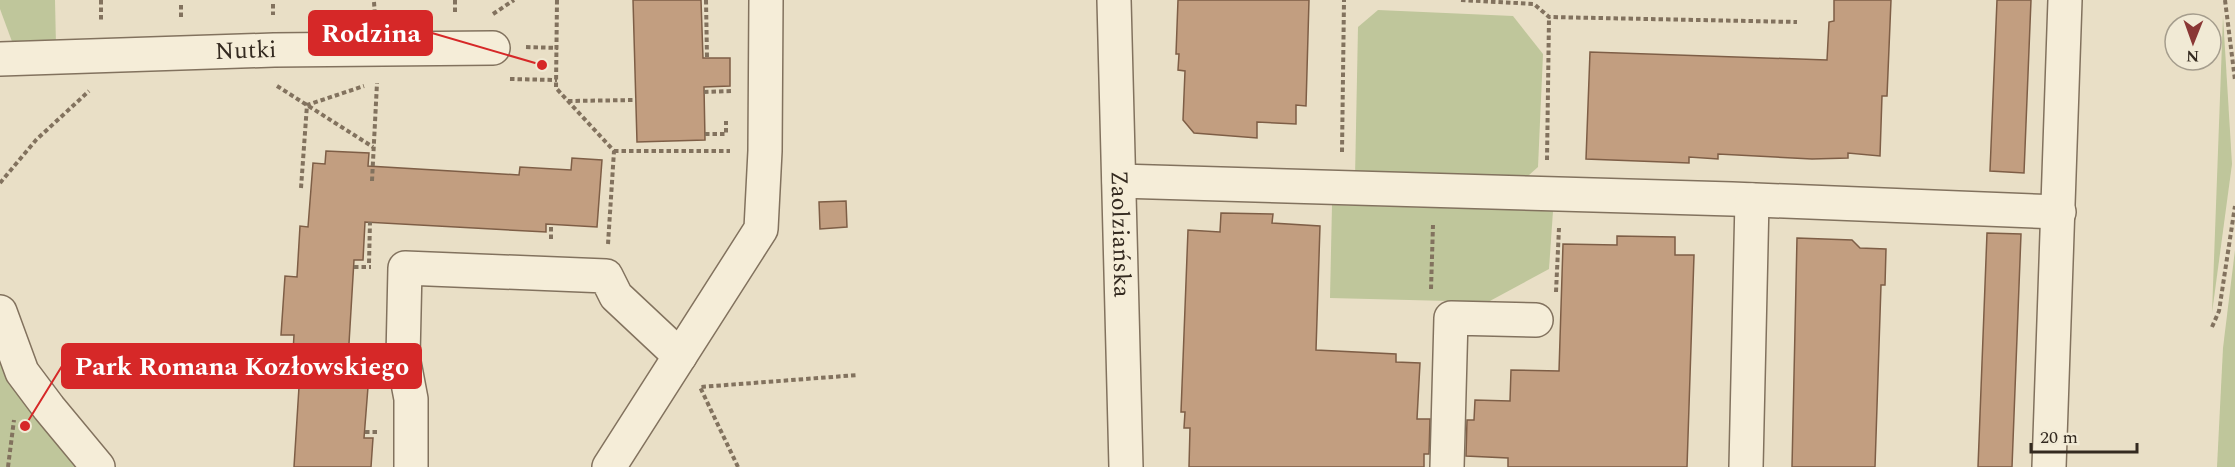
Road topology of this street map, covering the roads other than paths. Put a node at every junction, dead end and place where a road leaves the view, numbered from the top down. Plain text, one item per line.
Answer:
1 (766, 0) edge
2 (1114, 0) edge
3 (2065, 0) edge
4 (493, 48) dead end
5 (0, 59) edge
6 (1119, 181) junction
7 (1752, 200) junction
8 (2059, 212) junction
9 (0, 312) edge
10 (1536, 320) road end
11 (680, 356) junction
12 (98, 467) edge
13 (411, 467) edge
14 (609, 467) edge
15 (1126, 467) edge
16 (1447, 467) edge
17 (1746, 467) edge
18 (2049, 467) edge

1 - 11 street
2 - 6 street, Zaolziańska
3 - 8 street
4 - 5 street, Nutki
6 - 7 street
6 - 15 street, Zaolziańska
7 - 8 street
7 - 17 street
8 - 18 street
9 - 12 street
10 - 16 street
11 - 13 street
11 - 14 street

